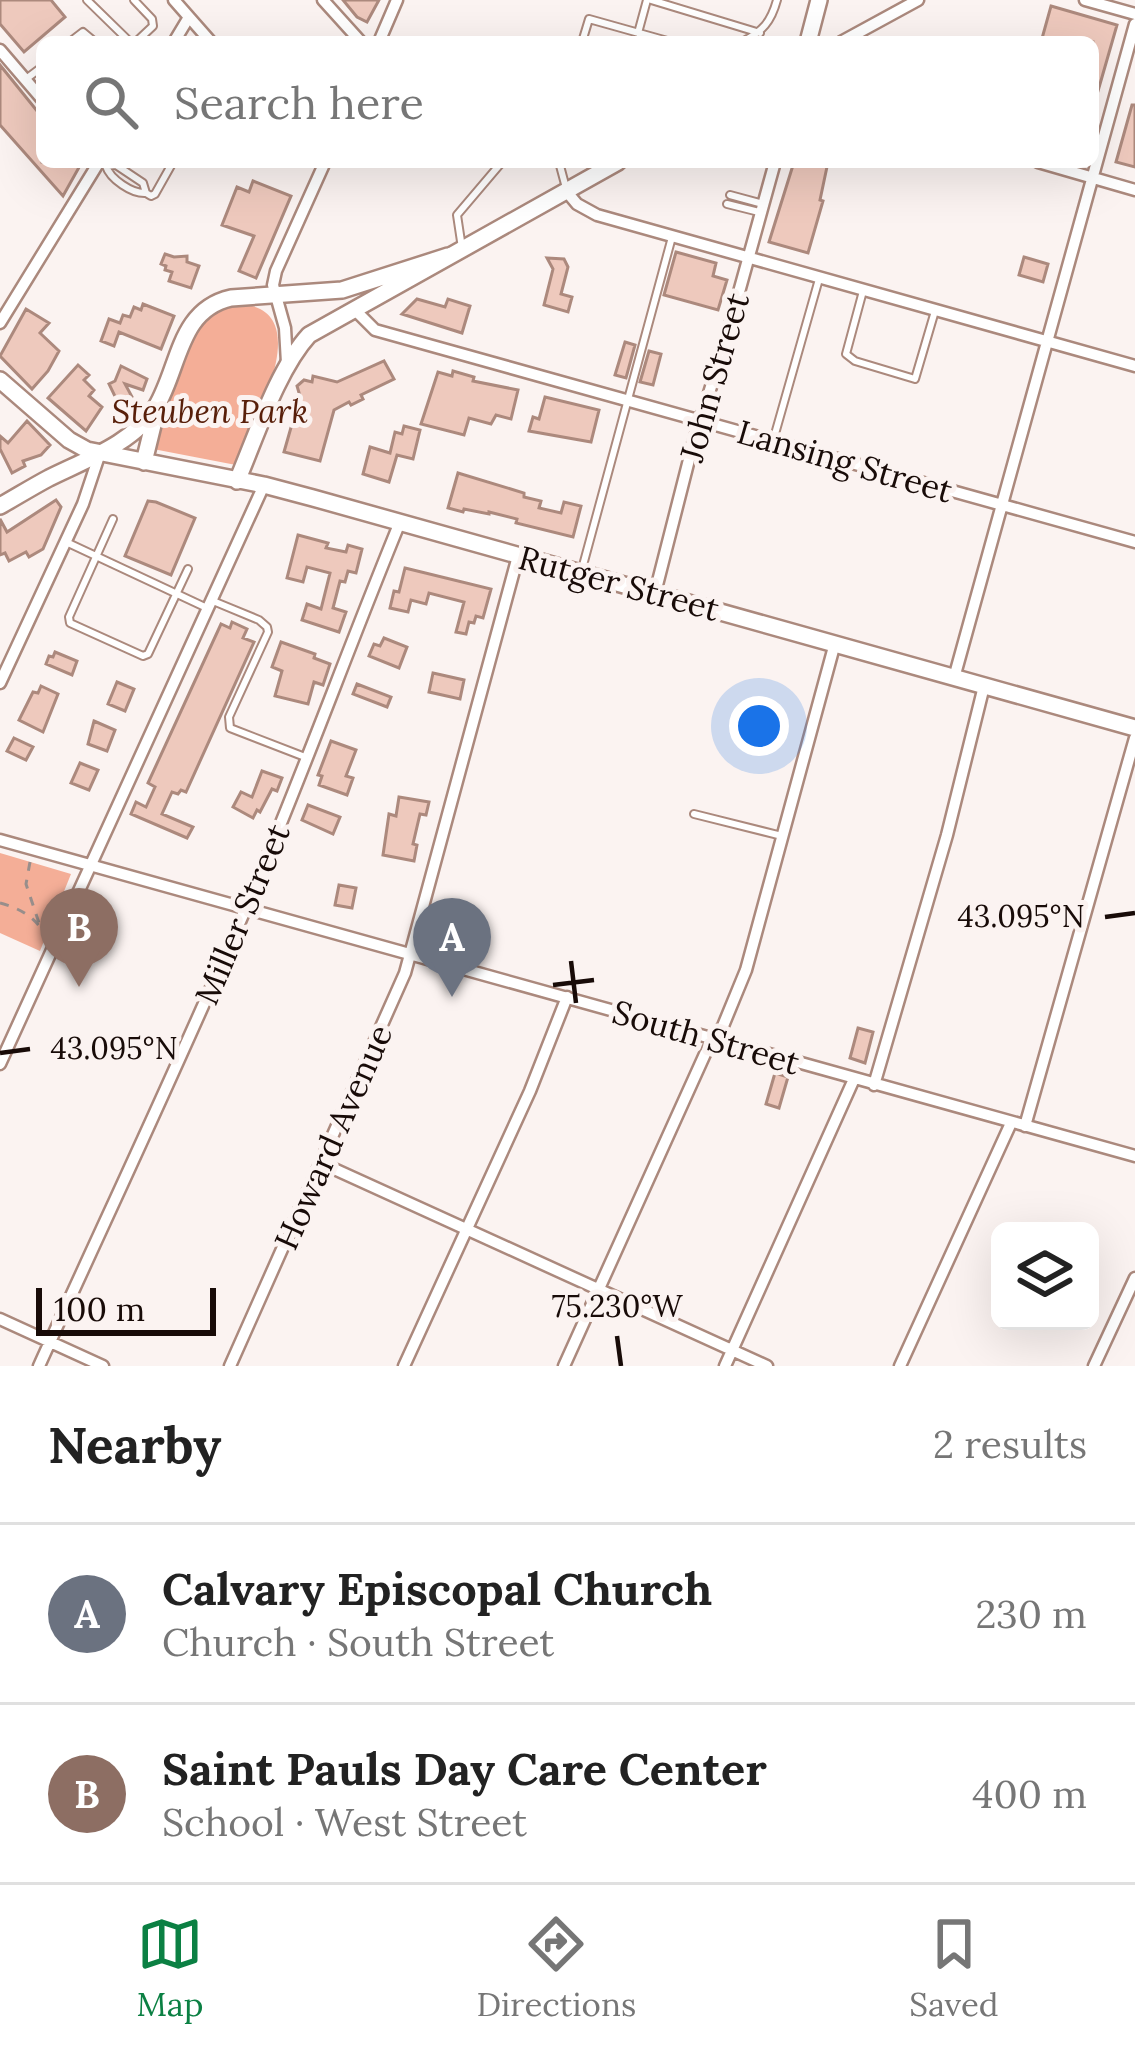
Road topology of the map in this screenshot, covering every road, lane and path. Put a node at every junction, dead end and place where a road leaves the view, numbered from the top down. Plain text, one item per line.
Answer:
1 (87, 0) edge
2 (134, 0) edge
3 (174, 0) edge
4 (323, 0) edge
5 (397, 0) edge
6 (649, 0) edge
7 (777, 0) edge
8 (819, 0) edge
9 (918, 0) edge
10 (1085, 0) edge
11 (1135, 14) edge
12 (189, 16) junction
13 (1135, 24) edge
14 (638, 32) junction
15 (760, 32) junction
16 (126, 36) edge
17 (140, 36) edge
18 (177, 36) edge
19 (206, 36) edge
20 (356, 36) edge
21 (382, 36) edge
22 (584, 36) edge
23 (651, 36) edge
24 (753, 36) edge
25 (810, 36) edge
26 (852, 36) edge
27 (0, 50) edge
28 (36, 72) edge
29 (26, 79) junction
30 (36, 92) edge
31 (1099, 156) edge
32 (97, 168) edge
33 (105, 168) edge
34 (120, 168) edge
35 (128, 168) edge
36 (169, 168) edge
37 (322, 168) edge
38 (497, 168) edge
39 (561, 168) edge
40 (608, 168) edge
41 (773, 168) edge
42 (1059, 168) edge
43 (1096, 168) edge
44 (126, 172) junction
45 (1093, 178) junction
46 (1135, 190) edge
47 (567, 192) junction
48 (146, 193) junction
49 (729, 200) dead end
50 (762, 208) junction
51 (672, 237) junction
52 (455, 252) junction
53 (748, 259) junction
54 (819, 279) junction
55 (863, 291) junction
56 (275, 295) junction
57 (354, 309) junction
58 (935, 310) junction
59 (0, 322) edge
60 (1048, 342) junction
61 (287, 366) junction
62 (1135, 366) edge
63 (0, 380) edge
64 (627, 401) junction
65 (158, 404) junction
66 (700, 421) junction
67 (773, 441) junction
68 (100, 453) junction
69 (144, 462) junction
70 (237, 481) junction
71 (264, 485) junction
72 (1001, 505) junction
73 (0, 506) edge
74 (113, 519) dead end
75 (400, 522) junction
76 (66, 542) junction
77 (1135, 542) edge
78 (97, 556) junction
79 (518, 556) junction
80 (188, 569) dead end
81 (581, 573) junction
82 (655, 593) junction
83 (177, 594) junction
84 (209, 604) junction
85 (835, 644) junction
86 (954, 678) junction
87 (0, 683) edge
88 (984, 686) junction
89 (1135, 728) edge
90 (1135, 737) edge
91 (308, 759) junction
92 (694, 814) dead end
93 (782, 836) junction
94 (0, 840) edge
95 (30, 862) dead end
96 (90, 865) junction
97 (0, 903) edge
98 (246, 909) junction
99 (39, 923) junction
100 (44, 934) dead end
101 (410, 955) junction
102 (566, 998) junction
103 (714, 1039) junction
104 (0, 1064) edge
105 (854, 1079) junction
106 (874, 1085) junction
107 (1011, 1123) junction
108 (1025, 1126) junction
109 (1135, 1156) edge
110 (321, 1163) junction
111 (465, 1230) junction
112 (1135, 1278) edge
113 (598, 1290) junction
114 (0, 1319) edge
115 (50, 1342) junction
116 (732, 1350) junction
117 (39, 1366) edge
118 (103, 1366) edge
119 (230, 1366) edge
120 (404, 1366) edge
121 (564, 1366) edge
122 (724, 1366) edge
123 (766, 1366) edge
124 (900, 1366) edge
125 (1094, 1366) edge

1 - 16 lane
2 - 17 lane
3 - 12 street
4 - 20 street
5 - 21 street
6 - 14 lane
6 - 15 lane
7 - 15 lane
8 - 25 street
9 - 26 street
10 - 11 street
12 - 18 street
12 - 19 street
13 - 31 street
14 - 22 lane
14 - 23 lane
15 - 24 lane
27 - 29 street
28 - 29 lane
29 - 30 street
32 - 59 street
33 - 48 lane
34 - 44 lane
35 - 44 lane
36 - 48 lane
37 - 56 street
38 - 52 lane
39 - 47 lane
40 - 47 street
41 - 50 street, John Street
42 - 45 street
43 - 45 street
44 - 48 lane
45 - 46 street
45 - 60 street
47 - 51 street
47 - 52 street
49 - 50 lane
50 - 53 street, John Street
51 - 53 street
51 - 64 lane
52 - 56 street
52 - 57 street
53 - 54 street
53 - 66 street, John Street
54 - 55 street
54 - 67 lane
55 - 58 street
55 - 58 lane
56 - 61 street
56 - 65 street
57 - 61 street
57 - 64 street, Lansing Street
58 - 60 street
60 - 62 street
60 - 72 street
61 - 70 street
63 - 68 street, Rutger Street
64 - 66 street, Lansing Street
64 - 81 lane
65 - 68 street
65 - 69 street
66 - 67 street, Lansing Street
66 - 82 street, John Street
67 - 72 street, Lansing Street
68 - 69 street, Rutger Street
68 - 73 street
68 - 76 street
69 - 70 street, Rutger Street
70 - 71 street, Rutger Street
71 - 75 street, Rutger Street
71 - 84 street
72 - 77 street, Lansing Street
72 - 86 street
74 - 78 lane
75 - 79 street, Rutger Street
75 - 91 street, Miller Street
76 - 78 lane
76 - 87 street
78 - 83 lane
78 - 83 lane
79 - 81 street, Rutger Street
79 - 101 street, Howard Avenue
80 - 83 lane
81 - 82 street, Rutger Street
82 - 85 street, Rutger Street
83 - 84 lane
84 - 91 lane
84 - 96 street
85 - 86 street, Rutger Street
85 - 93 street
86 - 88 street, Rutger Street
88 - 89 street, Rutger Street
88 - 106 street
90 - 108 street
91 - 98 street, Miller Street
92 - 93 lane
93 - 103 street
94 - 96 street, South Street
95 - 99 path
96 - 98 street, South Street
96 - 104 street
97 - 99 path
98 - 101 street, South Street
98 - 115 street, Miller Street
99 - 100 path
101 - 102 street, South Street
101 - 110 street, Howard Avenue
102 - 103 street, South Street
102 - 111 street
103 - 105 street, South Street
103 - 113 street
105 - 106 street, South Street
105 - 116 street
106 - 107 street, South Street
107 - 108 street, South Street
107 - 124 street
108 - 109 street, South Street
110 - 111 street
110 - 119 street, Howard Avenue
111 - 113 street
111 - 120 street
112 - 125 street
113 - 116 street
113 - 121 street
114 - 115 street
115 - 117 street, Miller Street
115 - 118 street
116 - 122 street
116 - 123 street

